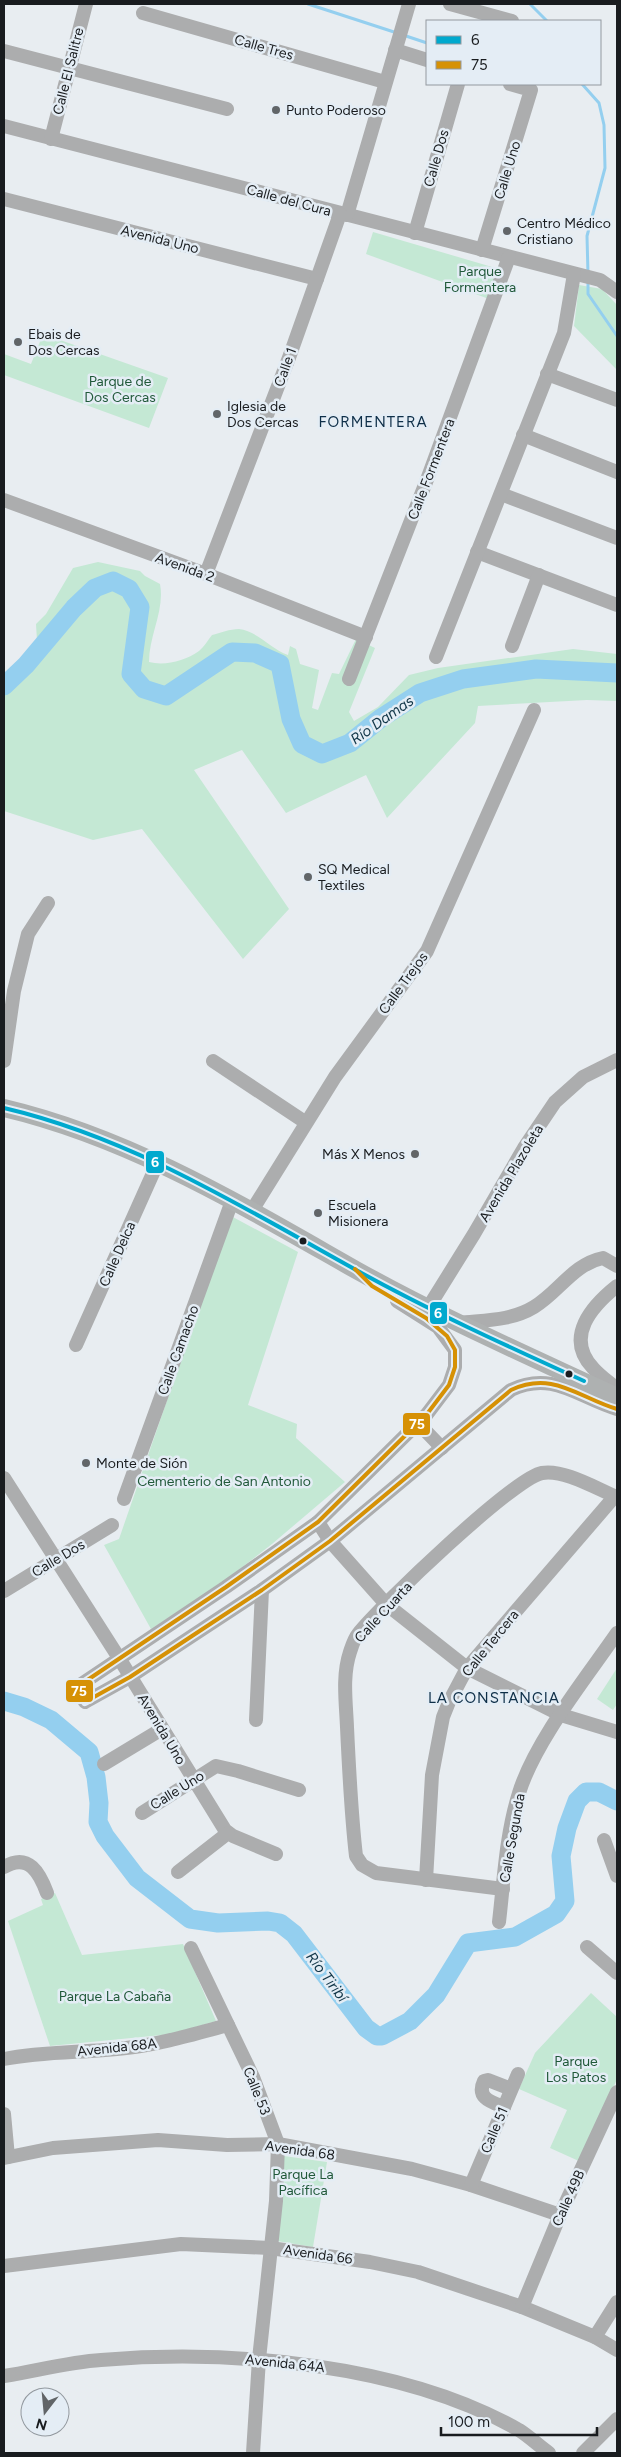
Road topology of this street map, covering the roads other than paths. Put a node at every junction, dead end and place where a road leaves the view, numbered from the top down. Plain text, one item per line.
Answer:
1 (86, 4) edge
2 (409, 4) edge
3 (450, 4) edge
4 (143, 13) dead end
5 (508, 20) edge
6 (395, 50) junction
7 (4, 51) edge
8 (426, 60) edge
9 (69, 67) junction
10 (385, 82) junction
11 (458, 85) edge
12 (514, 85) edge
13 (227, 109) dead end
14 (4, 126) edge
15 (52, 139) junction
16 (4, 199) edge
17 (344, 215) junction
18 (415, 233) junction
19 (482, 250) junction
20 (509, 257) junction
21 (577, 275) junction
22 (317, 280) junction
23 (617, 292) edge
24 (547, 374) junction
25 (617, 400) edge
26 (523, 435) junction
27 (617, 472) edge
28 (501, 494) junction
29 (4, 500) edge
30 (617, 538) edge
31 (477, 552) junction
32 (206, 574) junction
33 (539, 575) junction
34 (617, 606) edge
35 (366, 637) junction
36 (512, 646) dead end
37 (436, 657) dead end
38 (350, 679) dead end
39 (534, 710) dead end
40 (48, 903) dead end
41 (617, 1060) edge
42 (4, 1061) edge
43 (213, 1061) dead end
44 (4, 1108) edge
45 (305, 1122) junction
46 (158, 1162) junction
47 (232, 1201) junction
48 (251, 1212) junction
49 (617, 1266) edge
50 (355, 1269) junction
51 (617, 1286) edge
52 (428, 1308) junction
53 (459, 1323) junction
54 (76, 1345) dead end
55 (617, 1389) edge
56 (617, 1397) edge
57 (617, 1409) edge
58 (418, 1423) junction
59 (442, 1448) junction
60 (4, 1478) edge
61 (616, 1497) edge
62 (124, 1499) dead end
63 (318, 1522) junction
64 (112, 1525) dead end
65 (330, 1540) junction
66 (56, 1558) junction
67 (262, 1590) junction
68 (4, 1591) edge
69 (386, 1604) junction
70 (617, 1633) edge
71 (119, 1658) junction
72 (466, 1668) junction
73 (130, 1677) junction
74 (561, 1715) junction
75 (256, 1720) dead end
76 (162, 1729) junction
77 (617, 1732) edge
78 (104, 1764) dead end
79 (193, 1780) junction
80 (299, 1790) dead end
81 (142, 1813) dead end
82 (228, 1833) junction
83 (604, 1840) dead end
84 (276, 1854) dead end
85 (4, 1867) edge
86 (178, 1872) dead end
87 (617, 1876) edge
88 (426, 1880) junction
89 (503, 1889) junction
90 (47, 1894) dead end
91 (499, 1922) dead end
92 (587, 1947) dead end
93 (191, 1948) dead end
94 (617, 1973) edge
95 (228, 2025) junction
96 (4, 2059) edge
97 (518, 2074) dead end
98 (511, 2089) junction
99 (617, 2092) edge
100 (504, 2107) junction
101 (4, 2114) edge
102 (278, 2144) junction
103 (6, 2158) edge
104 (471, 2185) junction
105 (560, 2215) junction
106 (270, 2248) junction
107 (4, 2266) edge
108 (617, 2302) edge
109 (522, 2306) junction
110 (595, 2337) junction
111 (617, 2350) edge
112 (259, 2360) junction
113 (4, 2376) edge
114 (617, 2419) edge
115 (253, 2453) edge
116 (549, 2453) edge
117 (583, 2453) edge

1 - 9 street, Calle El Salitre
2 - 6 street, Calle 1
3 - 5 street
4 - 10 street, Calle Tres
6 - 8 street
6 - 10 street, Calle 1
7 - 9 street
9 - 13 street
9 - 15 street, Calle El Salitre
10 - 17 street, Calle 1
11 - 18 street, Calle Dos
12 - 19 street, Calle Uno
14 - 15 street, Calle del Cura
15 - 17 street, Calle del Cura
16 - 22 street, Avenida Uno
17 - 18 street, Calle del Cura
17 - 22 street, Calle 1
18 - 19 street, Calle del Cura
19 - 20 street, Calle del Cura
20 - 21 street, Calle del Cura
20 - 35 street, Calle Formentera
21 - 23 street, Calle del Cura
21 - 24 street
22 - 32 street, Calle 1
24 - 25 street
24 - 26 street
26 - 27 street
26 - 28 street
28 - 30 street
28 - 31 street
29 - 32 street, Avenida 2
31 - 33 street
31 - 37 street
32 - 35 street, Avenida 2
33 - 34 street
33 - 36 street
35 - 38 street, Calle Formentera
39 - 45 street, Calle Trejos
40 - 42 street
41 - 52 street, Avenida Plazoleta
43 - 45 street
44 - 46 main road
45 - 48 street, Calle Trejos
46 - 47 main road
46 - 54 street, Calle Delca
47 - 48 main road
47 - 62 street, Calle Camacho
48 - 50 main road
49 - 53 street
50 - 52 main road
50 - 58 street
51 - 55 street
52 - 53 main road
53 - 56 main road
57 - 59 street
58 - 59 street
58 - 63 street
59 - 65 street
60 - 66 street, Avenida Uno
61 - 69 street, Calle Cuarta
61 - 72 street, Calle Tercera
63 - 65 street
63 - 71 street
64 - 66 street, Calle Dos
65 - 67 street
65 - 69 street
66 - 68 street, Calle Dos
66 - 71 street, Avenida Uno
67 - 73 street
67 - 75 street
69 - 72 street
69 - 88 street, Calle Cuarta
70 - 74 street, Calle Segunda
71 - 73 street, Avenida Uno
71 - 73 street
72 - 74 street
72 - 88 street, Calle Tercera
73 - 76 street, Avenida Uno
74 - 77 street
74 - 89 street, Calle Segunda
76 - 78 street
76 - 79 street, Avenida Uno
79 - 80 street, Calle Uno
79 - 81 street, Calle Uno
79 - 82 street, Avenida Uno
82 - 84 street
82 - 86 street
83 - 87 street
85 - 90 street
88 - 89 street, Calle Cuarta
89 - 91 street, Calle Segunda
92 - 94 street
93 - 95 street, Calle 53
95 - 96 street, Avenida 68A
95 - 102 street, Calle 53
97 - 98 street, Calle 51
98 - 100 street, Calle 51
98 - 100 street
99 - 105 street, Calle 49B
100 - 104 street, Calle 51
101 - 103 street
102 - 103 street, Avenida 68
102 - 104 street, Avenida 68
102 - 106 street, Calle 53
104 - 105 street, Avenida 68
105 - 109 street, Calle 49B
106 - 107 street, Avenida 66
106 - 109 street, Avenida 66
106 - 112 street, Calle 53
108 - 110 street
109 - 110 street, Avenida 66
110 - 111 street, Avenida 66
112 - 113 street, Avenida 64A
112 - 115 street, Calle 53
112 - 116 street, Avenida 64A
114 - 117 street

